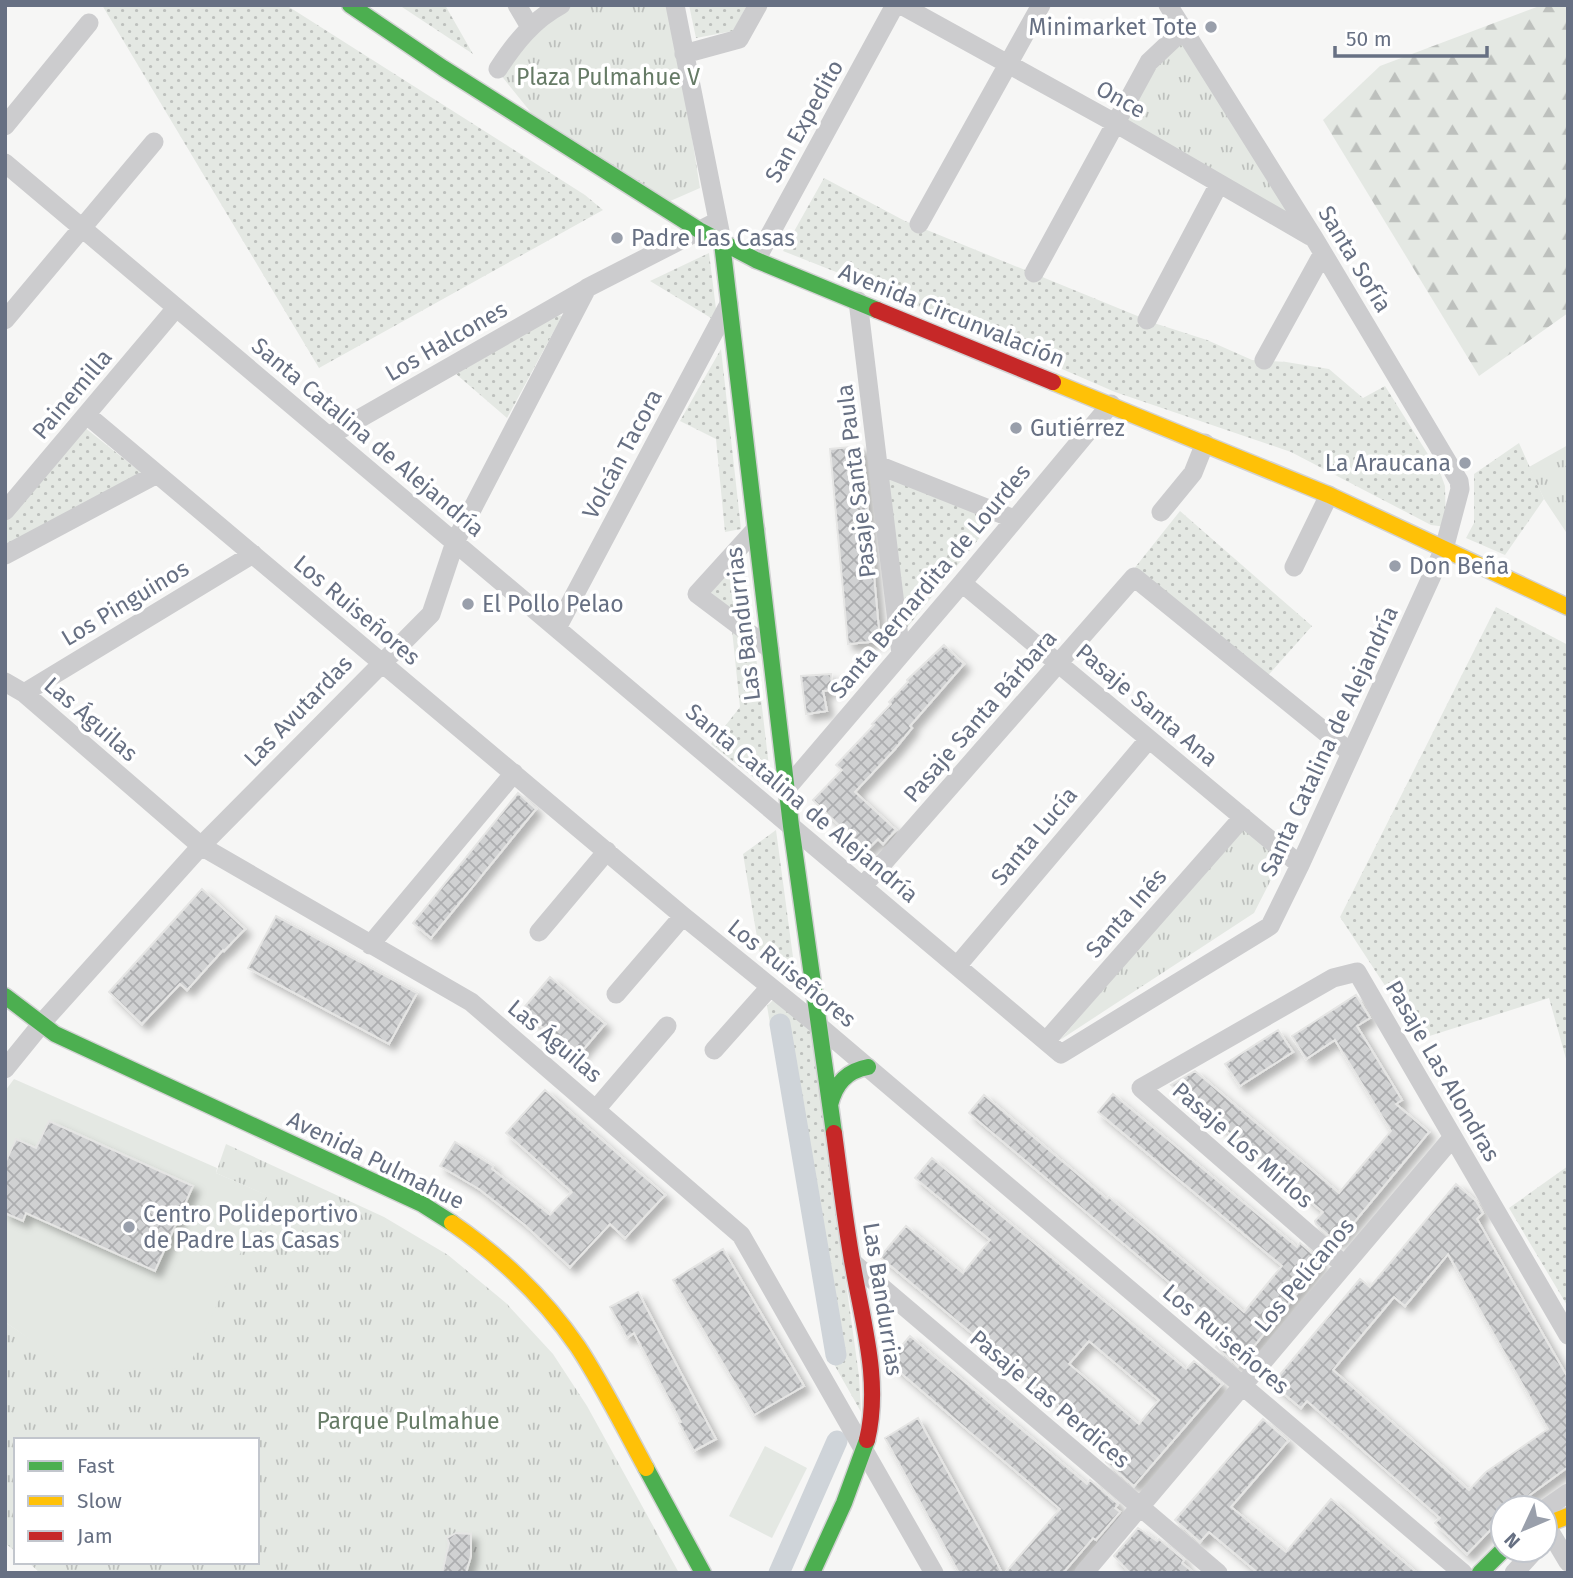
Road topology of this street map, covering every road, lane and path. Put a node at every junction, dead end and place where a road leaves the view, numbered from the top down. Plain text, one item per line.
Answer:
1 (350, 5) edge
2 (517, 5) edge
3 (561, 5) edge
4 (675, 5) edge
5 (758, 5) edge
6 (895, 5) edge
7 (901, 5) edge
8 (1041, 5) edge
9 (1168, 5) edge
10 (89, 23) dead end
11 (530, 27) junction
12 (1184, 30) junction
13 (684, 54) junction
14 (1008, 64) junction
15 (498, 69) dead end
16 (1115, 123) junction
17 (5, 125) edge
18 (154, 142) dead end
19 (5, 163) edge
20 (1219, 184) junction
21 (718, 221) junction
22 (919, 224) dead end
23 (81, 228) junction
24 (699, 230) junction
25 (722, 243) junction
26 (1318, 246) junction
27 (749, 271) junction
28 (1034, 273) dead end
29 (587, 288) junction
30 (858, 301) junction
31 (730, 302) junction
32 (176, 308) junction
33 (5, 320) edge
34 (1147, 320) dead end
35 (1264, 360) dead end
36 (1111, 404) junction
37 (87, 415) junction
38 (328, 436) junction
39 (1205, 443) junction
40 (878, 465) junction
41 (157, 474) junction
42 (1329, 495) junction
43 (5, 511) edge
44 (1161, 512) dead end
45 (1014, 519) junction
46 (756, 529) junction
47 (455, 542) junction
48 (1444, 549) junction
49 (253, 554) junction
50 (5, 555) edge
51 (1294, 566) dead end
52 (962, 583) junction
53 (1568, 607) edge
54 (557, 628) junction
55 (770, 649) junction
56 (901, 654) junction
57 (381, 662) junction
58 (1059, 663) junction
59 (5, 682) edge
60 (24, 693) junction
61 (1149, 739) junction
62 (1351, 753) junction
63 (514, 773) junction
64 (787, 788) junction
65 (1243, 817) junction
66 (791, 826) junction
67 (201, 846) junction
68 (607, 851) junction
69 (1300, 865) junction
70 (863, 886) junction
71 (683, 916) junction
72 (539, 933) dead end
73 (370, 945) junction
74 (957, 966) junction
75 (770, 987) junction
76 (616, 994) dead end
77 (5, 996) edge
78 (41, 1025) junction
79 (667, 1026) dead end
80 (819, 1026) junction
81 (1046, 1041) junction
82 (714, 1050) dead end
83 (868, 1067) junction
84 (5, 1069) edge
85 (1141, 1088) joint
86 (830, 1105) junction
87 (597, 1108) junction
88 (1453, 1137) junction
89 (852, 1262) junction
90 (1344, 1265) junction
91 (1568, 1335) edge
92 (1242, 1385) junction
93 (865, 1448) junction
94 (1139, 1507) junction
95 (1559, 1542) edge
96 (1568, 1562) edge
97 (703, 1573) edge
98 (812, 1573) edge
99 (934, 1573) edge
100 (1084, 1573) edge
101 (1218, 1573) edge
102 (1463, 1573) edge

1 - 24 street, Avenida Circunvalación
2 - 11 street
3 - 11 street
4 - 13 street, Las Bandurrias
5 - 13 street
6 - 27 street, San Expedito
7 - 14 street, Once
8 - 14 street
9 - 12 street, Santa Sofía
10 - 17 street
11 - 15 street
12 - 16 street
12 - 26 street, Santa Sofía
13 - 21 street, Las Bandurrias
14 - 16 street, Once
14 - 22 street
16 - 20 street, Once
16 - 28 street
18 - 23 street
19 - 23 street, Santa Catalina de Alejandría
20 - 26 street, Once
20 - 34 street
21 - 24 street
21 - 25 street, Las Bandurrias
23 - 32 street, Santa Catalina de Alejandría
23 - 33 street
24 - 25 street, Avenida Circunvalación
24 - 29 street
25 - 27 street, Avenida Circunvalación
25 - 31 street, Las Bandurrias
26 - 35 street
26 - 48 street, Santa Sofía
27 - 30 street, Avenida Circunvalación
27 - 31 street
29 - 38 street, Los Halcones
29 - 47 street, Las Avutardas
30 - 36 street, Avenida Circunvalación
30 - 40 street, Pasaje Santa Paula
31 - 46 street, Las Bandurrias
31 - 54 street, Volcán Tacora
32 - 37 street, Painemilla
32 - 38 street, Santa Catalina de Alejandría
36 - 39 street, Avenida Circunvalación
36 - 45 street, Santa Bernardita de Lourdes
37 - 41 street, Los Ruiseñores
37 - 43 street, Painemilla
38 - 47 street, Santa Catalina de Alejandría
39 - 42 street, Avenida Circunvalación
39 - 44 street
40 - 45 street
40 - 56 street, Pasaje Santa Paula
41 - 49 street, Los Ruiseñores
41 - 50 street
42 - 48 street, Avenida Circunvalación
42 - 51 street
45 - 52 street, Santa Bernardita de Lourdes
46 - 55 street, Las Bandurrias
46 - 55 street
47 - 54 street, Santa Catalina de Alejandría
47 - 57 street, Las Avutardas
48 - 53 street, Avenida Circunvalación
48 - 62 street, Santa Catalina de Alejandría
49 - 57 street, Los Ruiseñores
49 - 60 street, Los Pinguinos
52 - 56 street, Santa Bernardita de Lourdes
52 - 58 street, Pasaje Santa Ana
54 - 66 street, Santa Catalina de Alejandría
55 - 64 street, Las Bandurrias
56 - 64 street, Santa Bernardita de Lourdes
57 - 63 street, Los Ruiseñores
57 - 67 street, Las Avutardas
58 - 61 street, Pasaje Santa Ana
58 - 62 street, Pasaje Santa Bárbara
58 - 70 street, Pasaje Santa Bárbara
59 - 60 street, Las Águilas
60 - 67 street, Las Águilas
61 - 65 street, Pasaje Santa Ana
61 - 74 street, Santa Lucía
62 - 69 street, Santa Catalina de Alejandría
63 - 68 street, Los Ruiseñores
63 - 73 street
64 - 66 street, Las Bandurrias
65 - 69 street, Pasaje Santa Ana
65 - 81 street, Santa Inés
66 - 70 street, Santa Catalina de Alejandría
66 - 80 street, Las Bandurrias
67 - 73 street, Las Águilas
67 - 78 street, Las Avutardas
68 - 71 street, Los Ruiseñores
68 - 72 street
69 - 81 street, Santa Catalina de Alejandría
70 - 74 street, Santa Catalina de Alejandría
71 - 75 street, Los Ruiseñores
71 - 76 street
73 - 87 street, Las Águilas
74 - 81 street, Santa Catalina de Alejandría
75 - 80 street, Los Ruiseñores
75 - 82 street
77 - 78 street, Avenida Pulmahue
78 - 84 street, Las Avutardas
78 - 97 street, Avenida Pulmahue
79 - 87 street
80 - 83 street, Los Ruiseñores
80 - 86 street, Las Bandurrias
83 - 86 street
83 - 92 street, Los Ruiseñores
85 - 88 street, Pasaje Las Alondras
85 - 90 street, Pasaje Los Mirlos
86 - 89 street, Las Bandurrias
87 - 93 street, Las Águilas
88 - 90 street, Los Pelícanos
88 - 91 street, Pasaje Las Alondras
89 - 93 street, Las Bandurrias
89 - 94 street, Pasaje Las Perdices
90 - 92 street, Los Pelícanos
92 - 94 street, Los Pelícanos
92 - 102 street, Los Ruiseñores
93 - 98 street, Las Bandurrias
93 - 99 street, Las Águilas
94 - 100 street, Los Pelícanos
94 - 101 street, Pasaje Las Perdices
95 - 96 street

